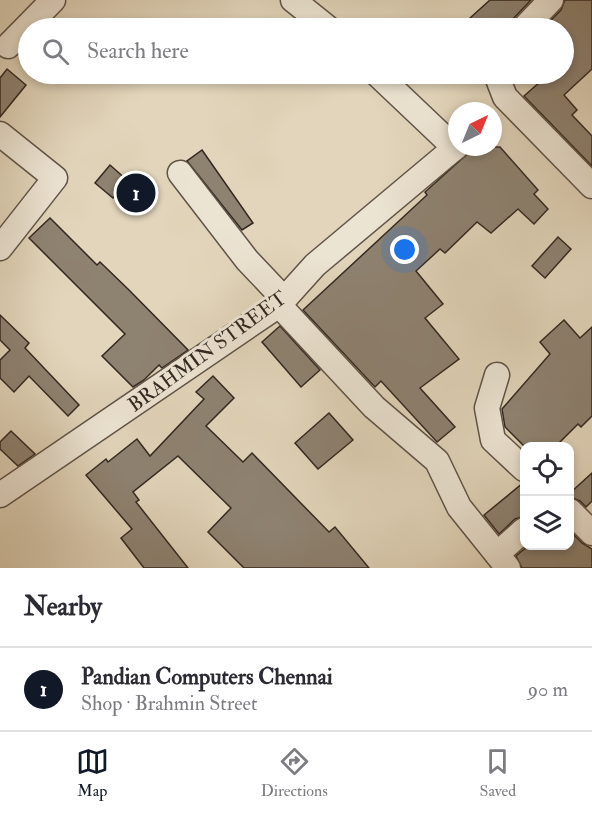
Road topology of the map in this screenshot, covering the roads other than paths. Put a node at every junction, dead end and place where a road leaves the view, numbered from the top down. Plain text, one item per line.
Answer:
1 (53, 0) edge
2 (293, 0) edge
3 (551, 0) edge
4 (35, 18) edge
5 (316, 18) edge
6 (534, 18) edge
7 (18, 36) edge
8 (8, 46) dead end
9 (388, 84) edge
10 (498, 84) edge
11 (498, 102) edge
12 (502, 107) edge
13 (0, 134) edge
14 (448, 140) edge
15 (448, 154) edge
16 (180, 173) dead end
17 (592, 186) edge
18 (0, 248) edge
19 (281, 302) junction
20 (497, 375) dead end
21 (520, 464) edge
22 (4, 483) edge
23 (574, 515) edge
24 (592, 533) edge
25 (520, 538) edge
26 (502, 561) edge

1 - 4 street
2 - 5 street
3 - 6 street
7 - 8 street
9 - 14 street
10 - 11 street
12 - 17 street
13 - 18 street
15 - 19 street, BRAHMIN STREET
16 - 19 street
19 - 22 street, BRAHMIN STREET
19 - 26 street
20 - 21 street
23 - 24 street
25 - 26 street

